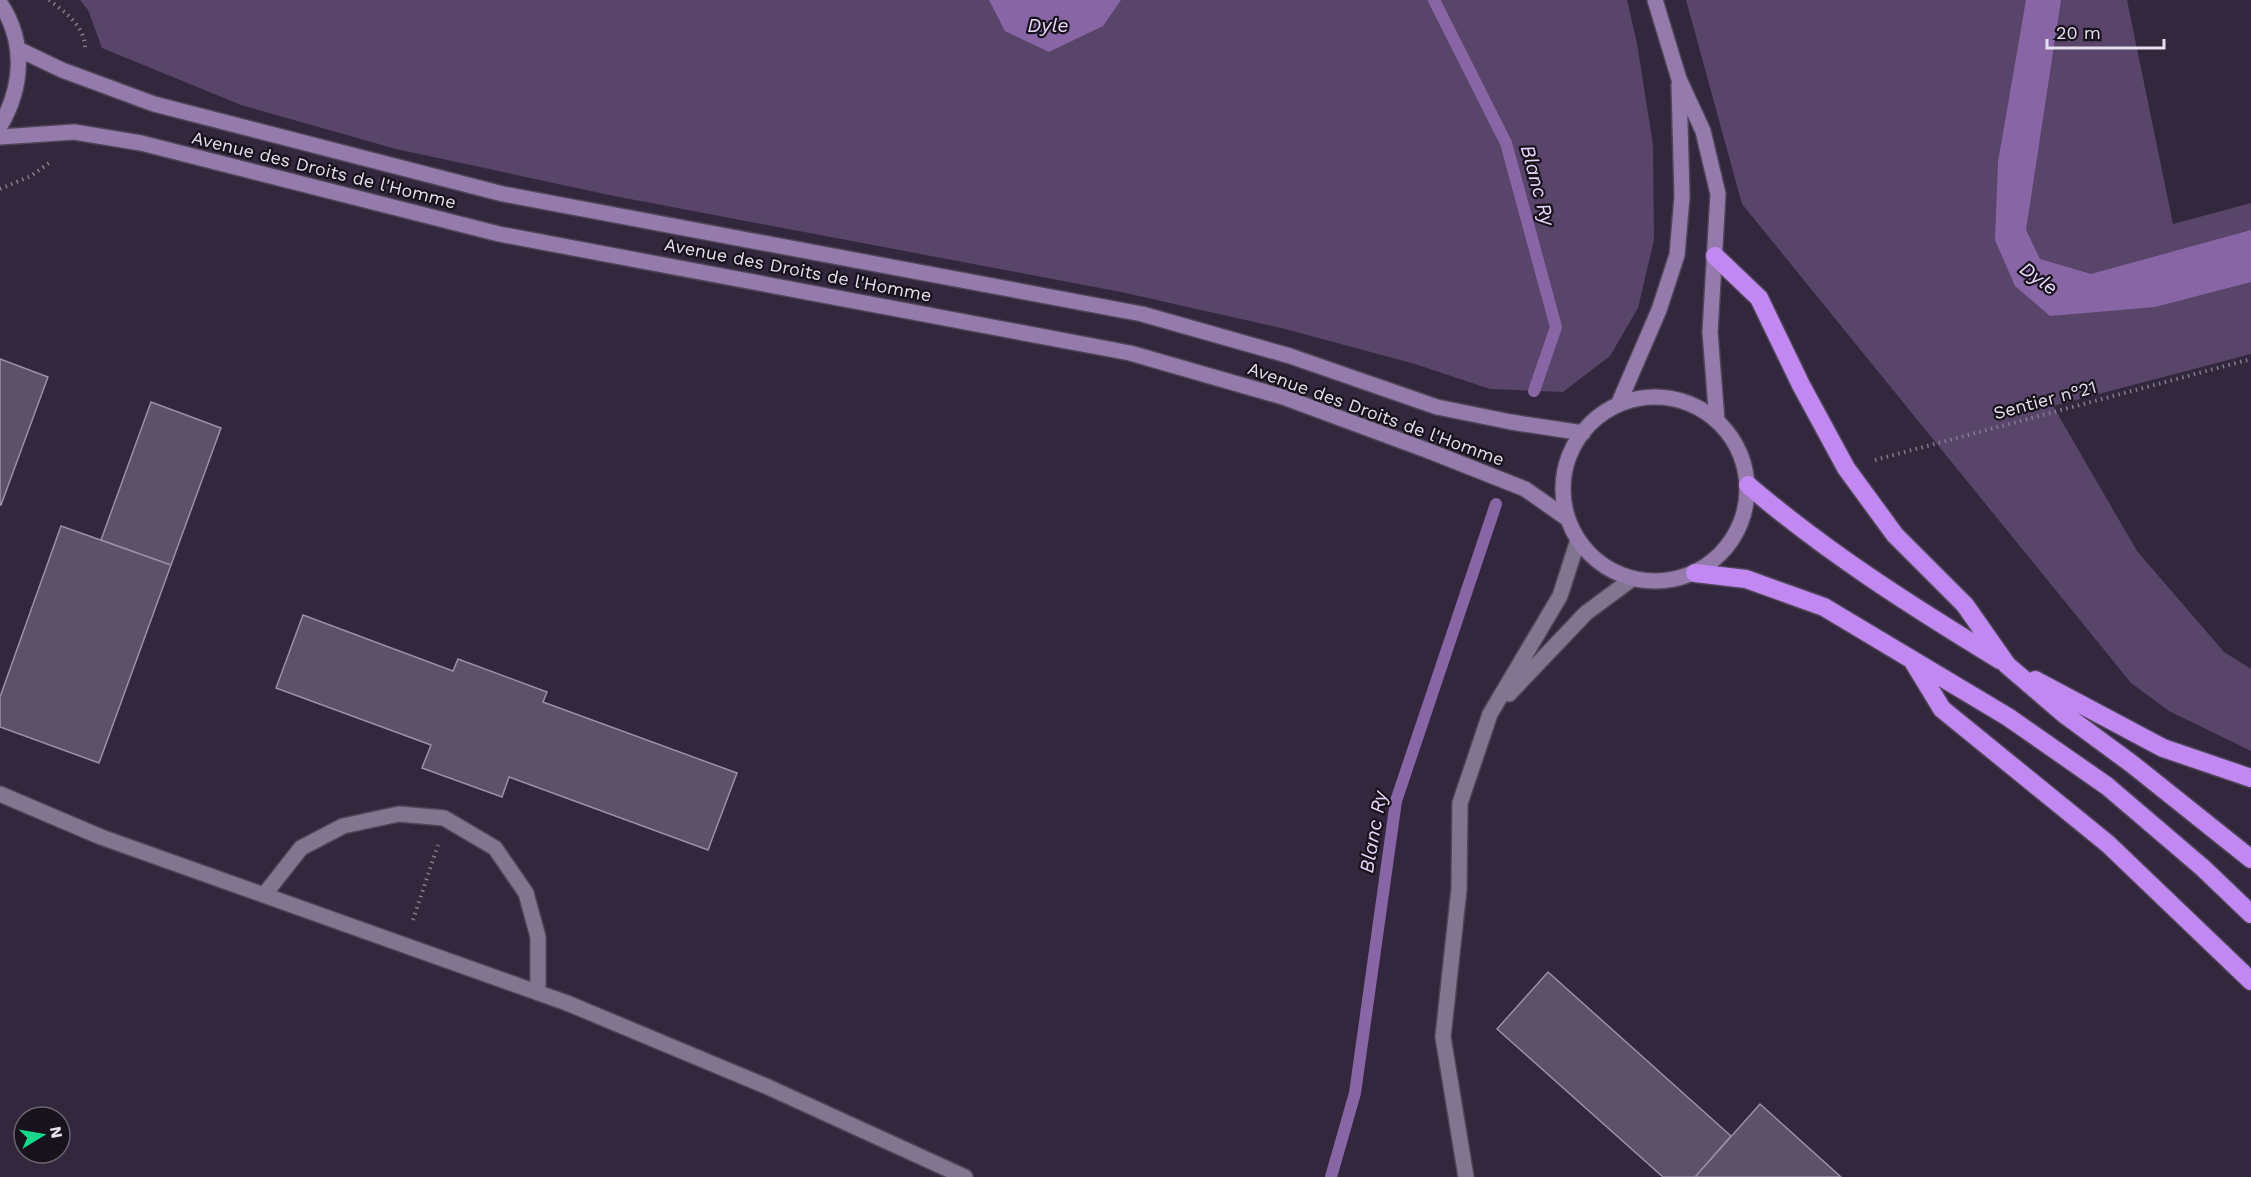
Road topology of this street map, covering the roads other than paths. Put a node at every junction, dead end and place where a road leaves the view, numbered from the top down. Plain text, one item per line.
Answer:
1 (1655, 0) edge
2 (0, 3) edge
3 (18, 49) junction
4 (1679, 79) junction
5 (0, 126) edge
6 (0, 137) edge
7 (1714, 256) junction
8 (1618, 405) junction
9 (1718, 421) junction
10 (1582, 433) junction
11 (1748, 485) junction
12 (1568, 519) junction
13 (1578, 540) junction
14 (1695, 573) junction
15 (1632, 579) junction
16 (1911, 659) junction
17 (2007, 665) junction
18 (1490, 714) junction
19 (2251, 778) edge
20 (0, 794) edge
21 (2251, 859) edge
22 (264, 895) junction
23 (2251, 914) edge
24 (2251, 981) edge
25 (538, 993) junction
26 (965, 1177) edge
27 (1466, 1177) edge

1 - 4 main road
2 - 3 main road
3 - 5 main road
3 - 10 main road, Avenue des Droits de l'Homme
4 - 7 main road
4 - 8 main road
6 - 12 main road, Avenue des Droits de l'Homme
7 - 9 main road
7 - 17 highway
8 - 9 main road
8 - 10 main road
9 - 11 main road
10 - 12 main road
11 - 14 main road
11 - 17 highway
12 - 13 main road
13 - 15 main road
13 - 18 lane
14 - 15 main road
14 - 16 highway
15 - 18 lane
16 - 23 highway
16 - 24 highway
17 - 19 highway
17 - 21 highway
18 - 27 lane
20 - 22 lane
22 - 25 lane
22 - 25 lane
25 - 26 lane

